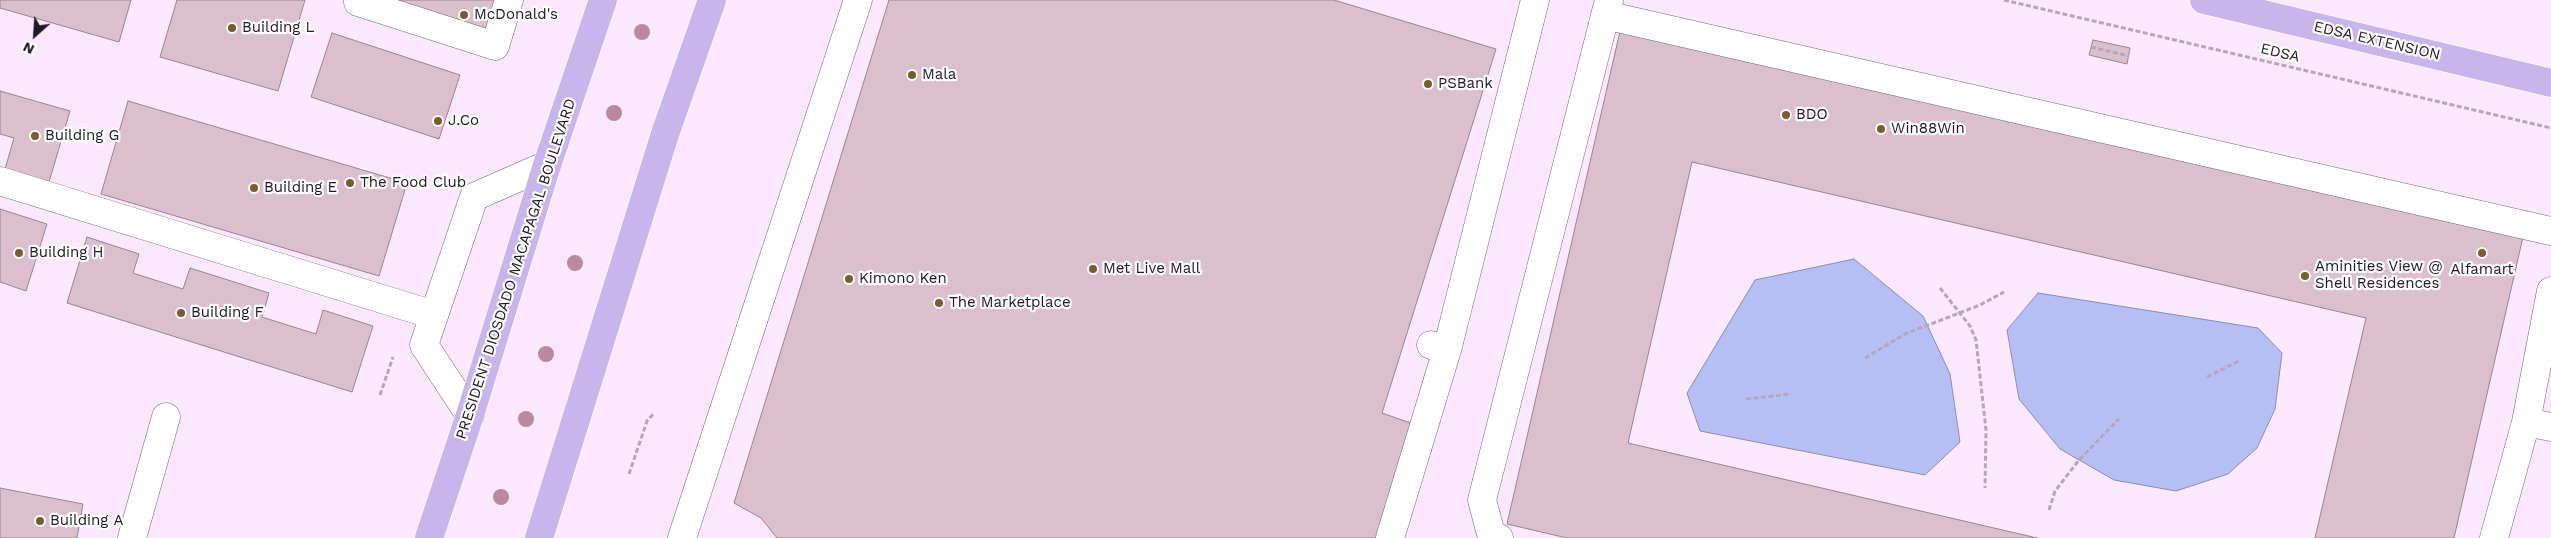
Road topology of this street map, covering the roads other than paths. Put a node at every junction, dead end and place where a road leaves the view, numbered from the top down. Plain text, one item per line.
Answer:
1 (359, 0) edge
2 (509, 0) edge
3 (603, 0) edge
4 (712, 0) edge
5 (858, 0) edge
6 (1535, 0) edge
7 (2204, 0) edge
8 (1607, 8) edge
9 (2551, 83) edge
10 (547, 164) junction
11 (0, 181) edge
12 (2551, 231) edge
13 (2551, 291) edge
14 (434, 315) junction
15 (470, 415) junction
16 (166, 417) dead end
17 (2538, 425) edge
18 (132, 538) edge
19 (429, 538) edge
20 (540, 538) edge
21 (682, 538) edge
22 (1390, 538) edge
23 (1499, 538) edge
24 (2494, 538) edge

1 - 2 street
3 - 10 main road, PRESIDENT DIOSDADO MACAPAGAL BOULEVARD
4 - 20 main road
5 - 21 street
6 - 22 street
7 - 9 main road, EDSA EXTENSION
8 - 12 street
8 - 23 street
10 - 14 street
10 - 15 main road, PRESIDENT DIOSDADO MACAPAGAL BOULEVARD
11 - 14 street
13 - 17 street
14 - 15 street
15 - 19 main road, PRESIDENT DIOSDADO MACAPAGAL BOULEVARD
16 - 18 street
17 - 24 street

